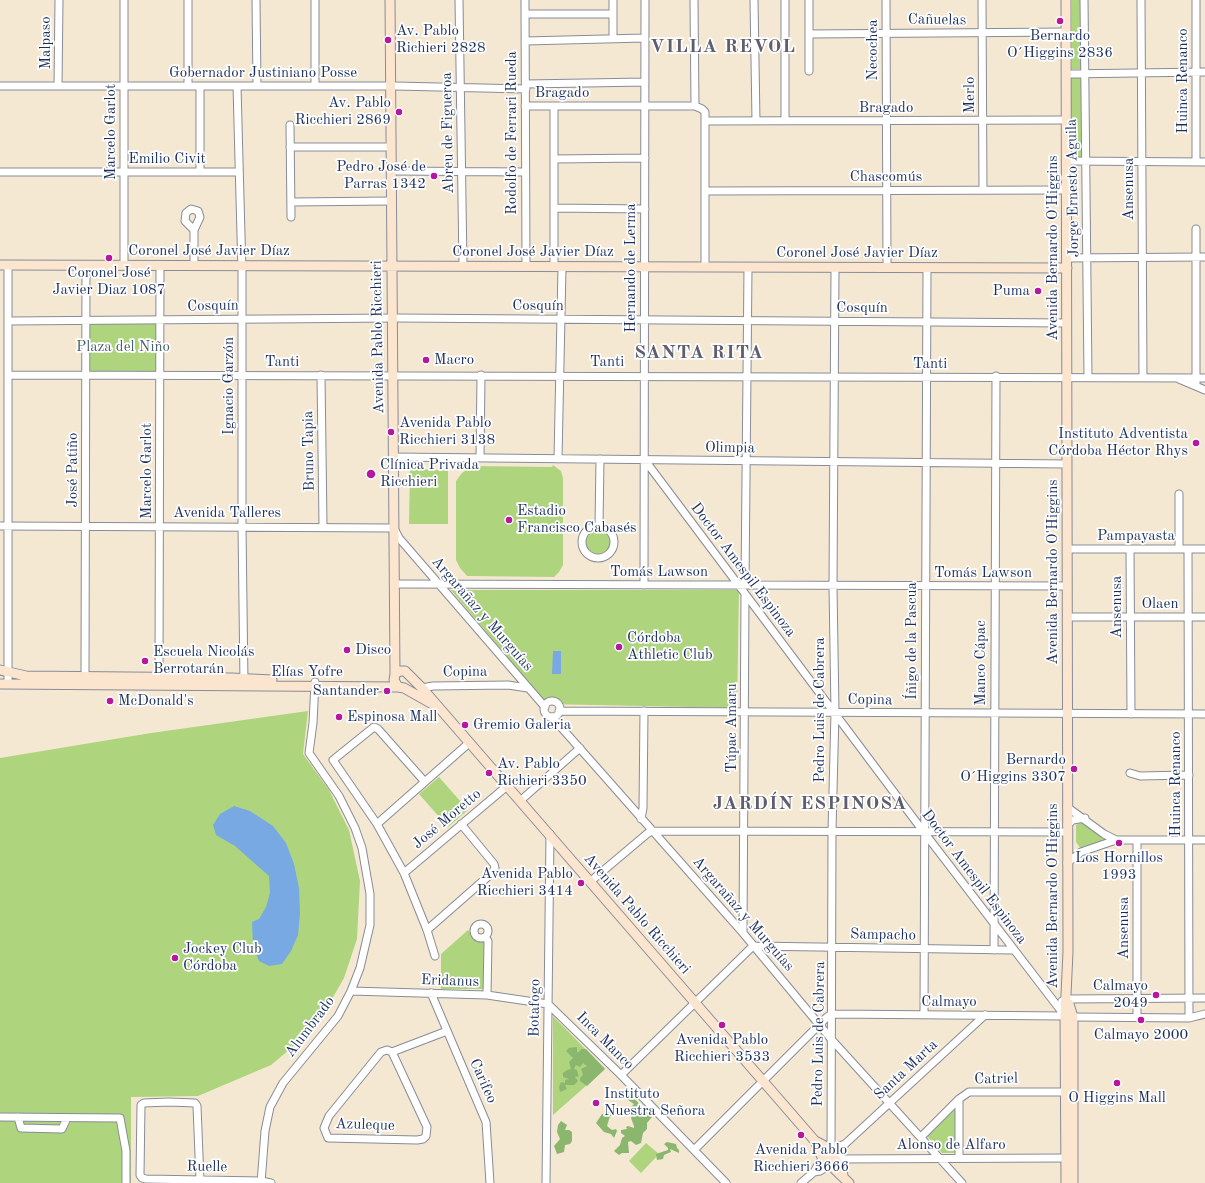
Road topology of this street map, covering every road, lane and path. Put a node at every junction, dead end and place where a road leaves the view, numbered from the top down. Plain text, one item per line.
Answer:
1 (59, 0) edge
2 (124, 0) edge
3 (188, 0) edge
4 (256, 0) edge
5 (315, 0) edge
6 (390, 0) edge
7 (394, 0) edge
8 (460, 0) edge
9 (525, 0) edge
10 (613, 0) edge
11 (645, 0) edge
12 (694, 0) edge
13 (754, 0) edge
14 (785, 0) edge
15 (809, 0) edge
16 (886, 0) edge
17 (982, 0) edge
18 (1066, 0) edge
19 (1084, 0) edge
20 (1141, 0) edge
21 (1196, 0) edge
22 (525, 14) junction
23 (613, 14) junction
24 (886, 32) junction
25 (1066, 32) junction
26 (982, 33) junction
27 (809, 34) junction
28 (645, 38) junction
29 (613, 39) junction
30 (525, 41) junction
31 (809, 71) dead end
32 (1196, 72) junction
33 (1205, 72) edge
34 (1142, 73) junction
35 (1066, 74) junction
36 (1085, 74) junction
37 (645, 82) junction
38 (0, 86) edge
39 (58, 86) junction
40 (124, 86) junction
41 (188, 86) junction
42 (200, 86) junction
43 (237, 86) junction
44 (257, 86) junction
45 (315, 86) junction
46 (392, 86) junction
47 (526, 86) junction
48 (459, 88) junction
49 (526, 106) junction
50 (554, 106) junction
51 (645, 106) junction
52 (695, 106) junction
53 (983, 120) junction
54 (1066, 120) junction
55 (705, 121) junction
56 (756, 121) junction
57 (785, 121) junction
58 (887, 121) junction
59 (290, 125) dead end
60 (290, 147) junction
61 (391, 147) junction
62 (645, 158) junction
63 (554, 159) junction
64 (1066, 161) junction
65 (1086, 161) junction
66 (1142, 161) junction
67 (1196, 162) junction
68 (1205, 162) edge
69 (200, 171) junction
70 (396, 171) junction
71 (462, 171) junction
72 (0, 172) edge
73 (123, 172) junction
74 (239, 172) junction
75 (526, 172) junction
76 (887, 190) junction
77 (984, 190) junction
78 (1066, 190) junction
79 (705, 191) junction
80 (391, 201) junction
81 (290, 202) junction
82 (554, 208) junction
83 (644, 209) junction
84 (291, 216) dead end
85 (1196, 229) dead end
86 (194, 230) dead end
87 (1086, 257) junction
88 (1142, 257) junction
89 (1196, 257) junction
90 (1205, 257) edge
91 (1067, 258) junction
92 (4, 264) edge
93 (86, 265) junction
94 (124, 265) junction
95 (160, 265) junction
96 (194, 265) junction
97 (242, 265) junction
98 (394, 266) junction
99 (462, 266) junction
100 (526, 266) junction
101 (558, 267) junction
102 (644, 267) junction
103 (705, 267) junction
104 (748, 267) junction
105 (835, 268) junction
106 (887, 268) junction
107 (927, 268) junction
108 (1067, 268) junction
109 (395, 318) junction
110 (243, 319) junction
111 (560, 319) junction
112 (644, 319) junction
113 (86, 320) junction
114 (160, 320) junction
115 (747, 320) junction
116 (835, 320) junction
117 (8, 321) junction
118 (926, 321) junction
119 (1067, 323) junction
120 (8, 375) junction
121 (86, 375) junction
122 (160, 375) junction
123 (242, 375) junction
124 (321, 375) junction
125 (395, 375) junction
126 (481, 375) junction
127 (560, 375) junction
128 (644, 376) junction
129 (747, 376) junction
130 (996, 376) junction
131 (1067, 376) junction
132 (834, 377) junction
133 (925, 377) junction
134 (1088, 377) junction
135 (1143, 377) junction
136 (1173, 377) junction
137 (1196, 378) junction
138 (1205, 378) edge
139 (1196, 386) junction
140 (1205, 390) edge
141 (396, 457) junction
142 (480, 458) junction
143 (558, 459) junction
144 (600, 459) junction
145 (644, 460) junction
146 (747, 461) junction
147 (834, 461) junction
148 (926, 462) junction
149 (996, 463) junction
150 (1066, 464) junction
151 (1179, 494) dead end
152 (0, 526) edge
153 (8, 526) junction
154 (86, 526) junction
155 (160, 526) junction
156 (242, 526) junction
157 (323, 526) junction
158 (599, 526) junction
159 (394, 528) junction
160 (399, 538) junction
161 (1067, 549) junction
162 (1130, 549) junction
163 (1179, 549) junction
164 (1188, 549) junction
165 (1205, 550) edge
166 (397, 584) junction
167 (440, 584) junction
168 (644, 585) junction
169 (742, 585) junction
170 (833, 586) junction
171 (925, 586) junction
172 (995, 586) junction
173 (1067, 586) junction
174 (745, 594) junction
175 (1067, 616) junction
176 (1130, 617) junction
177 (1188, 617) junction
178 (1205, 617) edge
179 (4, 671) edge
180 (408, 674) junction
181 (85, 676) junction
182 (394, 676) junction
183 (159, 677) junction
184 (519, 677) junction
185 (244, 682) junction
186 (4, 684) edge
187 (314, 684) junction
188 (508, 685) junction
189 (401, 687) junction
190 (422, 688) junction
191 (528, 688) junction
192 (436, 706) junction
193 (545, 707) junction
194 (559, 711) junction
195 (644, 712) junction
196 (745, 712) junction
197 (835, 712) junction
198 (925, 713) junction
199 (994, 714) junction
200 (1067, 714) junction
201 (1131, 714) junction
202 (1189, 714) junction
203 (1205, 714) edge
204 (552, 717) junction
205 (469, 743) junction
206 (580, 748) junction
207 (1130, 773) dead end
208 (1189, 775) junction
209 (425, 782) junction
210 (507, 786) junction
211 (520, 800) junction
212 (1067, 807) junction
213 (1085, 818) junction
214 (641, 819) junction
215 (378, 824) junction
216 (462, 824) junction
217 (1067, 829) junction
218 (652, 831) junction
219 (744, 831) junction
220 (832, 831) junction
221 (923, 831) junction
222 (994, 832) junction
223 (550, 834) junction
224 (1116, 840) junction
225 (1137, 840) junction
226 (1190, 840) junction
227 (1205, 840) edge
228 (1067, 843) junction
229 (1081, 852) junction
230 (1067, 863) junction
231 (404, 873) junction
232 (591, 881) junction
233 (993, 923) junction
234 (428, 930) junction
235 (743, 933) junction
236 (485, 937) dead end
237 (753, 946) junction
238 (832, 947) junction
239 (924, 949) junction
240 (994, 950) junction
241 (1014, 950) junction
242 (435, 956) dead end
243 (351, 992) junction
244 (431, 993) junction
245 (487, 995) junction
246 (1137, 998) junction
247 (1189, 998) junction
248 (1205, 998) edge
249 (1067, 999) junction
250 (695, 1002) junction
251 (1054, 1002) junction
252 (548, 1004) junction
253 (832, 1014) junction
254 (924, 1014) junction
255 (1205, 1014) edge
256 (985, 1015) junction
257 (1069, 1017) junction
258 (1137, 1017) junction
259 (1189, 1018) junction
260 (820, 1024) junction
261 (447, 1031) junction
262 (832, 1040) junction
263 (392, 1052) junction
264 (621, 1075) junction
265 (763, 1080) junction
266 (1066, 1092) junction
267 (959, 1099) junction
268 (889, 1104) junction
269 (0, 1117) edge
270 (18, 1117) junction
271 (67, 1118) junction
272 (921, 1137) junction
273 (694, 1150) junction
274 (940, 1158) junction
275 (959, 1158) junction
276 (1066, 1158) junction
277 (830, 1159) junction
278 (200, 1180) junction
279 (846, 1180) edge
280 (261, 1182) edge
281 (722, 1182) edge
282 (126, 1183) edge
283 (271, 1183) edge
284 (490, 1183) edge
285 (546, 1183) edge
286 (801, 1183) edge
287 (962, 1183) edge
288 (1066, 1183) edge
289 (1073, 1183) edge

1 - 39 street, Malpaso
2 - 40 street, Marcelo Garlot
3 - 41 street
4 - 44 street
5 - 45 street
6 - 46 main road, Avenida Pablo Ricchieri
7 - 46 main road, Avenida Pablo Ricchieri
8 - 48 street, Abreu de Figueroa
9 - 22 street, Rodolfo de Ferrari Rueda
10 - 23 street
11 - 28 street, Hernando de Lerma
12 - 52 street
13 - 56 street
14 - 57 street
15 - 27 street
16 - 24 street, Necochea
17 - 26 street, Merlo
18 - 25 main road, Avenida Bernardo O'Higgins
19 - 36 street, Jorge Ernesto Aguila
20 - 34 street, Ansenusa
21 - 32 street, Huinca Renanco
22 - 23 street
22 - 30 street, Rodolfo de Ferrari Rueda
23 - 29 street
24 - 26 street, Cañuelas
24 - 27 street, Cañuelas
24 - 58 street, Necochea
25 - 26 street, Cañuelas
25 - 35 main road, Avenida Bernardo O'Higgins
26 - 53 street, Merlo
27 - 31 street
28 - 29 street
28 - 37 street, Hernando de Lerma
29 - 30 street
30 - 47 street, Rodolfo de Ferrari Rueda
32 - 33 street
32 - 34 street
32 - 67 street, Huinca Renanco
34 - 36 street
34 - 66 street, Ansenusa
35 - 36 street
35 - 54 main road, Avenida Bernardo O'Higgins
36 - 65 street, Jorge Ernesto Aguila
37 - 47 street, Gobernador Justiniano Posse
37 - 51 street, Hernando de Lerma
38 - 39 street, Gobernador Justiniano Posse
39 - 40 street, Gobernador Justiniano Posse
40 - 41 street, Gobernador Justiniano Posse
40 - 73 street, Marcelo Garlot
41 - 42 street, Gobernador Justiniano Posse
42 - 43 street, Gobernador Justiniano Posse
42 - 69 street
43 - 44 street, Gobernador Justiniano Posse
43 - 74 street, Ignacio Garzón
44 - 45 street, Gobernador Justiniano Posse
45 - 46 street, Gobernador Justiniano Posse
46 - 48 street, Gobernador Justiniano Posse
46 - 61 main road, Avenida Pablo Ricchieri
46 - 70 main road, Avenida Pablo Ricchieri
47 - 48 street, Gobernador Justiniano Posse
47 - 49 street, Rodolfo de Ferrari Rueda
48 - 71 street, Abreu de Figueroa
49 - 50 street, Bragado
49 - 75 street, Rodolfo de Ferrari Rueda
50 - 51 street, Bragado
50 - 63 street
51 - 52 street, Bragado
51 - 62 street, Hernando de Lerma
52 - 55 street
53 - 54 street, Bragado
53 - 58 street, Bragado
53 - 77 street, Merlo
54 - 64 main road, Avenida Bernardo O'Higgins
55 - 56 street, Bragado
55 - 79 street
56 - 57 street, Bragado
57 - 58 street, Bragado
58 - 76 street, Necochea
59 - 60 street
60 - 61 street
60 - 81 street
61 - 80 main road, Avenida Pablo Ricchieri
62 - 63 street
62 - 83 street, Hernando de Lerma
63 - 82 street
64 - 65 street
64 - 78 main road, Avenida Bernardo O'Higgins
65 - 66 street
65 - 87 street, Jorge Ernesto Aguila
66 - 67 street
66 - 88 street, Ansenusa
67 - 68 street
69 - 73 street, Emilio Civit
69 - 74 street, Emilio Civit
70 - 71 street
70 - 98 main road, Avenida Pablo Ricchieri
71 - 75 street
71 - 99 street, Abreu de Figueroa
72 - 73 street, Emilio Civit
73 - 94 street, Marcelo Garlot
74 - 97 street, Ignacio Garzón
75 - 100 street, Rodolfo de Ferrari Rueda
76 - 77 street, Chascomús
76 - 79 street, Chascomús
76 - 106 street, Necochea
77 - 78 street, Chascomús
78 - 91 main road, Avenida Bernardo O'Higgins
79 - 103 street
80 - 81 street
80 - 98 main road, Avenida Pablo Ricchieri
81 - 84 street
82 - 83 street
82 - 101 street
83 - 102 street, Hernando de Lerma
85 - 89 street
86 - 96 street
87 - 88 street
87 - 91 street
87 - 134 street, Jorge Ernesto Aguila
88 - 89 street
88 - 135 street, Ansenusa
89 - 90 street
89 - 137 street
91 - 108 main road, Avenida Bernardo O'Higgins
92 - 93 main road, Coronel José Javier Díaz
92 - 117 street
93 - 94 main road, Coronel José Javier Díaz
93 - 113 street, José Patiño
94 - 95 main road, Coronel José Javier Díaz
95 - 96 main road, Coronel José Javier Díaz
95 - 114 street, Marcelo Garlot
96 - 97 main road, Coronel José Javier Díaz
97 - 98 main road, Coronel José Javier Díaz
97 - 110 street, Ignacio Garzón
98 - 99 main road, Coronel José Javier Díaz
98 - 109 main road, Avenida Pablo Ricchieri
99 - 100 main road, Coronel José Javier Díaz
100 - 101 main road, Coronel José Javier Díaz
101 - 102 main road, Coronel José Javier Díaz
101 - 111 street
102 - 103 main road, Coronel José Javier Díaz
102 - 112 street, Hernando de Lerma
103 - 104 main road, Coronel José Javier Díaz
104 - 105 main road, Coronel José Javier Díaz
104 - 115 street
105 - 106 main road, Coronel José Javier Díaz
105 - 116 street, Pedro Luis de Cabrera
106 - 107 main road, Coronel José Javier Díaz
107 - 108 main road, Coronel José Javier Díaz
107 - 118 street, Íñigo de la Pascua
108 - 119 main road, Avenida Bernardo O'Higgins
109 - 110 street, Cosquín
109 - 111 street, Cosquín
109 - 125 main road, Avenida Pablo Ricchieri
110 - 114 street, Cosquín
110 - 123 street, Ignacio Garzón
111 - 112 street, Cosquín
111 - 127 street
112 - 115 street, Cosquín
112 - 128 street, Hernando de Lerma
113 - 114 street, Cosquín
113 - 117 street, Cosquín
113 - 121 street, José Patiño
114 - 122 street, Marcelo Garlot
115 - 116 street, Cosquín
115 - 129 street
116 - 118 street, Cosquín
116 - 132 street, Pedro Luis de Cabrera
117 - 120 street
118 - 119 street, Cosquín
118 - 133 street, Íñigo de la Pascua
119 - 131 main road, Avenida Bernardo O'Higgins
120 - 121 street, Tanti
120 - 153 street
121 - 122 street, Tanti
121 - 154 street, José Patiño
122 - 123 street, Tanti
122 - 155 street, Marcelo Garlot
123 - 124 street, Tanti
123 - 156 street, Ignacio Garzón
124 - 125 street, Tanti
124 - 157 street, Bruno Tapia
125 - 126 street, Tanti
125 - 141 main road, Avenida Pablo Ricchieri
126 - 127 street, Tanti
126 - 142 street
127 - 128 street, Tanti
127 - 143 street
128 - 129 street, Tanti
128 - 145 street, Hernando de Lerma
129 - 132 street, Tanti
129 - 146 street
130 - 131 street, Tanti
130 - 133 street, Tanti
130 - 149 street, Manco Cápac
131 - 134 street, Tanti
131 - 150 main road, Avenida Bernardo O'Higgins
132 - 133 street, Tanti
132 - 147 street, Pedro Luis de Cabrera
133 - 148 street, Íñigo de la Pascua
134 - 135 street, Tanti
135 - 136 street, Tanti
136 - 137 street, Tanti
136 - 139 street
137 - 138 street, Tanti
137 - 139 street
139 - 140 street
141 - 142 street, Olimpia
141 - 159 main road, Avenida Pablo Ricchieri
141 - 160 main road, Avenida Pablo Ricchieri
142 - 143 street, Olimpia
143 - 144 street, Olimpia
144 - 145 street, Olimpia
144 - 158 street
145 - 146 street, Olimpia
145 - 168 street, Hernando de Lerma
145 - 169 street, Doctor Amespil Espinoza
146 - 147 street, Olimpia
146 - 169 street
147 - 148 street, Olimpia
147 - 170 street, Pedro Luis de Cabrera
148 - 149 street, Olimpia
148 - 171 street, Íñigo de la Pascua
149 - 150 street, Olimpia
149 - 172 street, Manco Cápac
150 - 161 main road, Avenida Bernardo O'Higgins
151 - 163 street
152 - 153 street, Avenida Talleres
153 - 154 street, Avenida Talleres
153 - 179 street
154 - 155 street, Avenida Talleres
154 - 181 street, José Patiño
155 - 156 street, Avenida Talleres
155 - 183 street, Marcelo Garlot
156 - 157 street, Avenida Talleres
156 - 185 street, Ignacio Garzón
157 - 159 street, Avenida Talleres
158 - 158 street
159 - 160 street
159 - 166 main road, Avenida Pablo Ricchieri
160 - 166 main road, Avenida Pablo Ricchieri
160 - 167 street, Argarañaz y Murguías
161 - 162 street, Pampayasta
161 - 173 main road, Avenida Bernardo O'Higgins
162 - 163 street, Pampayasta
162 - 176 street, Ansenusa
163 - 164 street, Pampayasta
164 - 165 street, Pampayasta
164 - 177 street, Huinca Renanco
166 - 167 street, Tomás Lawson
166 - 180 main road, Avenida Pablo Ricchieri
166 - 182 main road, Avenida Pablo Ricchieri
167 - 168 street, Tomás Lawson
167 - 184 street, Argarañaz y Murguías
168 - 169 street, Tomás Lawson
169 - 170 street, Tomás Lawson
169 - 174 street, Doctor Amespil Espinoza
170 - 171 street, Tomás Lawson
170 - 197 street, Pedro Luis de Cabrera
171 - 172 street, Tomás Lawson
171 - 198 street, Íñigo de la Pascua
172 - 173 street, Tomás Lawson
172 - 199 street, Manco Cápac
173 - 175 main road, Avenida Bernardo O'Higgins
174 - 196 street, Túpac Amaru
174 - 197 street, Doctor Amespil Espinoza
175 - 176 street, Olaen
175 - 200 main road, Avenida Bernardo O'Higgins
176 - 177 street, Olaen
176 - 201 street, Ansenusa
177 - 178 street, Olaen
177 - 202 street, Huinca Renanco
179 - 181 main road, Elías Yofre
179 - 186 street
180 - 182 main road
180 - 189 main road
180 - 190 main road, Avenida Pablo Ricchieri
181 - 183 main road, Elías Yofre
182 - 187 main road, Elías Yofre
182 - 189 main road
183 - 185 main road, Elías Yofre
184 - 188 street, Copina
184 - 191 street, Argarañaz y Murguías
185 - 186 main road, Elías Yofre
185 - 187 main road, Elías Yofre
187 - 189 main road, Elías Yofre
187 - 243 street, Alumbrado
188 - 190 street, Copina
188 - 191 street, Copina
189 - 192 main road, Avenida Pablo Ricchieri
190 - 192 main road, Avenida Pablo Ricchieri
191 - 193 street, Argarañaz y Murguías
192 - 205 main road, Avenida Pablo Ricchieri
193 - 194 street
193 - 204 street
194 - 195 street, Copina
194 - 204 street
195 - 196 street, Copina
195 - 214 street
196 - 197 street, Copina
196 - 219 street, Túpac Amaru
197 - 198 street, Copina
197 - 220 street, Pedro Luis de Cabrera
197 - 221 street, Doctor Amespil Espinoza
198 - 199 street, Copina
198 - 221 street, Íñigo de la Pascua
199 - 200 street, Copina
199 - 222 street, Manco Cápac
200 - 201 street, Copina
200 - 212 main road, Avenida Bernardo O'Higgins
201 - 202 street, Copina
202 - 203 street, Copina
202 - 208 street, Huinca Renanco
204 - 206 street, Argarañaz y Murguías
205 - 209 street
205 - 210 main road, Avenida Pablo Ricchieri
206 - 211 street
206 - 214 street, Argarañaz y Murguías
207 - 208 street
208 - 226 street, Huinca Renanco
209 - 215 street
209 - 215 street
210 - 211 main road, Avenida Pablo Ricchieri
210 - 216 street, José Moretto
211 - 223 main road, Avenida Pablo Ricchieri
212 - 213 street
212 - 217 main road, Avenida Bernardo O'Higgins
213 - 217 street
213 - 224 street
214 - 218 street, Argarañaz y Murguías
215 - 231 street
216 - 231 street, José Moretto
216 - 234 street
217 - 222 street
217 - 228 main road, Avenida Bernardo O'Higgins
218 - 219 street
218 - 232 street
218 - 235 street, Argarañaz y Murguías
219 - 220 street
219 - 235 street, Túpac Amaru
220 - 221 street
220 - 238 street, Pedro Luis de Cabrera
221 - 222 street
221 - 233 street, Doctor Amespil Espinoza
221 - 239 street, Íñigo de la Pascua
222 - 233 street, Manco Cápac
223 - 232 main road, Avenida Pablo Ricchieri
223 - 252 street, Botafogo
224 - 225 street
224 - 229 street
225 - 226 street
225 - 246 street, Ansenusa
226 - 227 street
226 - 247 street, Huinca Renanco
228 - 229 street
228 - 230 main road, Avenida Bernardo O'Higgins
229 - 230 street
230 - 249 main road, Avenida Bernardo O'Higgins
231 - 234 street
232 - 250 main road, Avenida Pablo Ricchieri
233 - 240 street, Manco Cápac
233 - 241 street, Doctor Amespil Espinoza
234 - 242 street
235 - 237 street, Argarañaz y Murguías
236 - 245 street
237 - 238 street, Sampacho
237 - 250 street
237 - 260 street, Argarañaz y Murguías
238 - 239 street, Sampacho
238 - 253 street, Pedro Luis de Cabrera
239 - 240 street, Sampacho
239 - 254 street, Íñigo de la Pascua
240 - 241 street, Sampacho
241 - 251 street, Doctor Amespil Espinoza
243 - 244 street, Eridanus
243 - 280 street, Alumbrado
244 - 245 street, Eridanus
244 - 261 street, Carifeo
245 - 252 street, Eridanus
246 - 247 street
246 - 249 street
246 - 258 street, Ansenusa
247 - 248 street
247 - 259 street, Huinca Renanco
249 - 251 street
249 - 257 main road, Avenida Bernardo O'Higgins
250 - 264 street
250 - 265 main road, Avenida Pablo Ricchieri
251 - 257 street, Doctor Amespil Espinoza
252 - 264 street, Inca Manco
252 - 285 street, Botafogo
253 - 254 street, Calmayo
253 - 260 street
253 - 262 street, Pedro Luis de Cabrera
254 - 256 street, Calmayo
255 - 259 street, Calmayo
256 - 257 street, Calmayo
256 - 268 street, Santa Marta
257 - 258 street, Calmayo
257 - 266 main road, Avenida Bernardo O'Higgins
257 - 289 main road, Avenida Bernardo O'Higgins
258 - 259 street, Calmayo
260 - 262 street, Argarañaz y Murguías
260 - 265 street
261 - 263 street, Azuleque
261 - 284 street, Carifeo
262 - 268 street, Argarañaz y Murguías
262 - 277 street, Pedro Luis de Cabrera
263 - 263 street, Azuleque
264 - 273 street, Inca Manco
265 - 273 street
265 - 277 main road, Avenida Pablo Ricchieri
266 - 267 street, Catriel
266 - 276 main road, Avenida Bernardo O'Higgins
267 - 272 street, Catriel
267 - 275 street
268 - 272 street, Argarañaz y Murguías
268 - 277 street, Santa Marta
269 - 270 street
270 - 271 street
270 - 271 street
271 - 282 street
272 - 274 street, Argarañaz y Murguías
273 - 281 street, Inca Manco
274 - 275 street, Alonso de Alfaro
274 - 277 street, Alonso de Alfaro
274 - 287 street, Argarañaz y Murguías
275 - 276 street, Alonso de Alfaro
276 - 288 main road, Avenida Bernardo O'Higgins
277 - 279 main road, Avenida Pablo Ricchieri
277 - 286 street, Santa Marta
278 - 278 street, Ruelle
278 - 280 street, Ruelle
280 - 283 street, Ruelle

